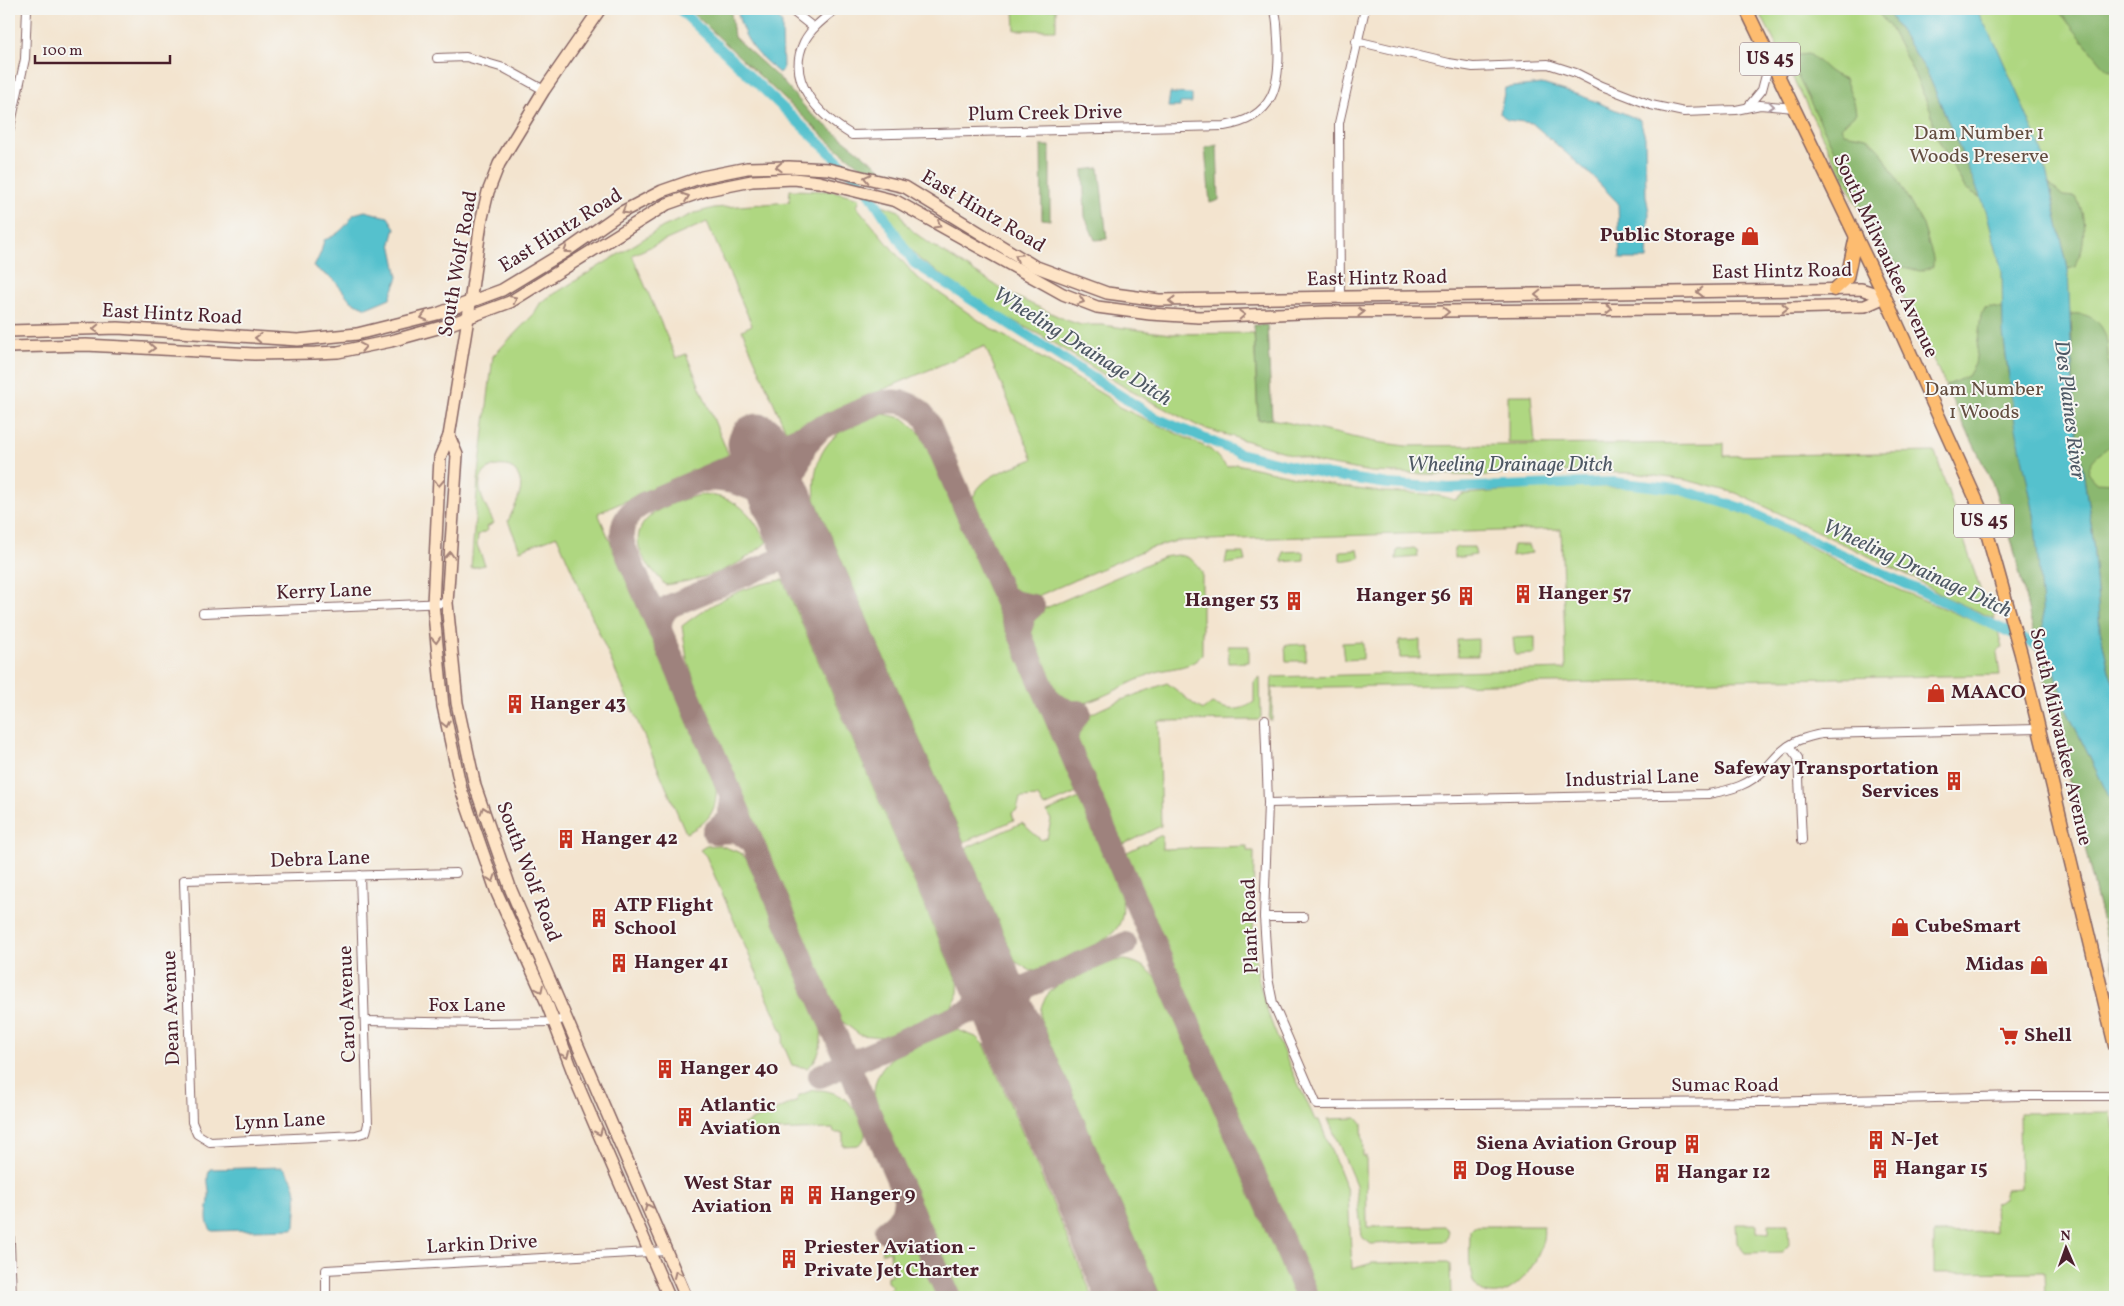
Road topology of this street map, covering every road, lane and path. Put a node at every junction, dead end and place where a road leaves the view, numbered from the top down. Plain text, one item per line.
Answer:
1 (27, 9) edge
2 (600, 9) edge
3 (790, 9) edge
4 (822, 9) edge
5 (836, 9) edge
6 (1274, 9) edge
7 (1365, 9) edge
8 (1746, 9) edge
9 (830, 15) junction
10 (814, 28) junction
11 (1356, 41) junction
12 (437, 58) dead end
13 (1770, 60) junction
14 (544, 90) junction
15 (1748, 107) junction
16 (1794, 108) junction
17 (9, 132) edge
18 (1856, 236) junction
19 (1834, 290) junction
20 (1885, 297) junction
21 (1340, 299) junction
22 (470, 302) junction
23 (468, 318) junction
24 (9, 331) edge
25 (9, 347) edge
26 (449, 436) junction
27 (448, 603) junction
28 (433, 604) junction
29 (203, 613) dead end
30 (1265, 720) dead end
31 (2038, 729) junction
32 (1789, 746) junction
33 (1268, 803) junction
34 (1802, 840) dead end
35 (456, 873) dead end
36 (360, 875) junction
37 (184, 880) joint
38 (1264, 916) junction
39 (1304, 917) dead end
40 (567, 1018) junction
41 (366, 1021) junction
42 (553, 1022) junction
43 (2115, 1046) edge
44 (2115, 1096) edge
45 (1334, 1104) joint
46 (366, 1132) joint
47 (197, 1134) joint
48 (9, 1217) edge
49 (650, 1252) junction
50 (667, 1252) junction
51 (12, 1297) edge
52 (326, 1297) edge
53 (670, 1297) edge
54 (686, 1297) edge

1 - 17 street
2 - 14 main road, South Wolf Road
3 - 10 street
4 - 9 street
5 - 9 street, Plum Creek Drive
6 - 10 street, Plum Creek Drive
7 - 11 street
8 - 13 main road, South Milwaukee Avenue / US 45
9 - 10 street, Plum Creek Drive
11 - 15 street
11 - 21 street
12 - 14 street
13 - 15 street
13 - 16 main road, South Milwaukee Avenue / US 45
14 - 22 main road, South Wolf Road
15 -> 16 street
16 - 18 main road, South Milwaukee Avenue / US 45
18 - 19 main road
18 - 20 main road, South Milwaukee Avenue / US 45
19 - 20 main road, East Hintz Road
19 -> 21 main road, East Hintz Road
23 -> 20 main road, East Hintz Road
20 - 31 main road, South Milwaukee Avenue / US 45
21 -> 22 main road, East Hintz Road
22 - 23 main road, South Wolf Road
22 -> 24 main road, East Hintz Road
25 -> 23 main road, East Hintz Road
23 - 26 main road, South Wolf Road
27 -> 26 main road, South Wolf Road
26 -> 28 main road, South Wolf Road
27 - 28 street, Kerry Lane
40 -> 27 main road, South Wolf Road
28 - 29 street, Kerry Lane
28 -> 42 main road, South Wolf Road
30 - 33 street, Plant Road
31 - 32 street, Industrial Lane
31 - 43 main road, South Milwaukee Avenue / US 45
32 - 33 street, Industrial Lane
32 - 34 street
33 - 38 street, Plant Road
35 - 36 street, Debra Lane
36 - 37 street, Debra Lane
36 - 41 street, Carol Avenue
37 - 47 street, Dean Avenue
38 - 39 street
38 - 45 street, Plant Road
40 - 42 street, Fox Lane
50 -> 40 main road, South Wolf Road
41 - 42 street, Fox Lane
41 - 46 street, Carol Avenue
42 -> 49 main road, South Wolf Road
44 - 45 street, Sumac Road
46 - 47 street, Lynn Lane
48 - 51 street
49 - 50 street, Larkin Drive
49 - 52 street, Larkin Drive
49 - 53 main road, South Wolf Road
54 -> 50 main road, South Wolf Road

